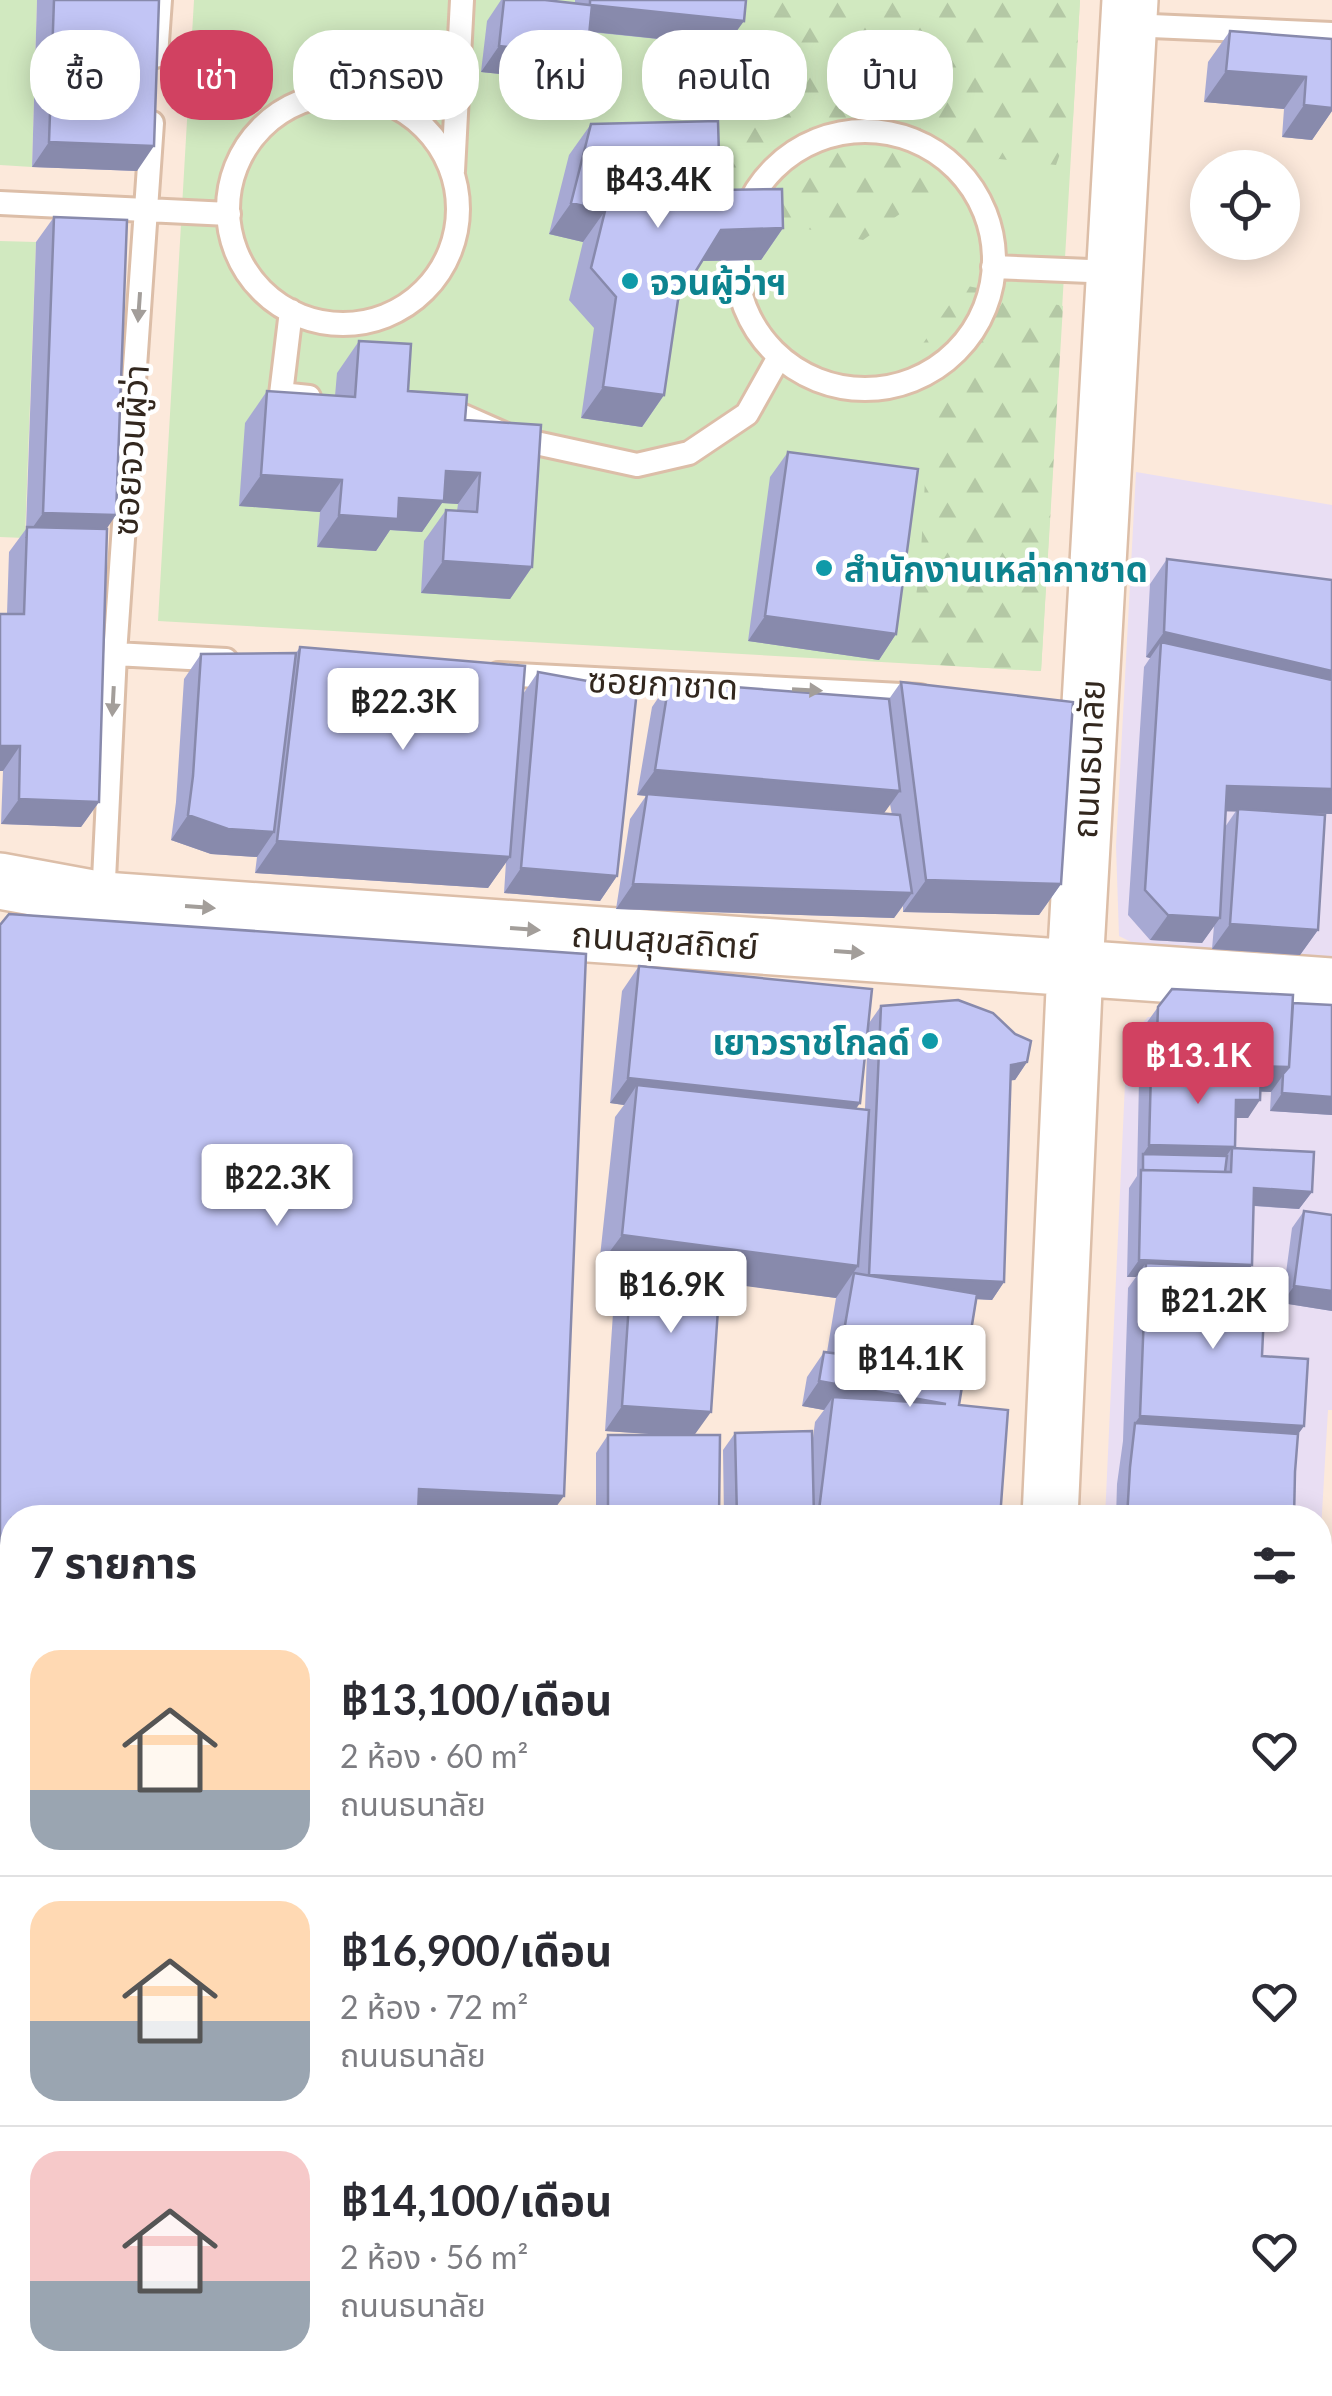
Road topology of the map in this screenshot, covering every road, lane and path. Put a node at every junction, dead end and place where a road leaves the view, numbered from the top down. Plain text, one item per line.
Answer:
1 (160, 0) edge
2 (462, 0) edge
3 (1129, 13) edge
4 (1332, 34) edge
5 (452, 171) junction
6 (0, 203) edge
7 (146, 210) junction
8 (229, 214) junction
9 (993, 266) junction
10 (1114, 272) junction
11 (291, 311) junction
12 (779, 357) junction
13 (335, 400) edge
14 (407, 408) edge
15 (115, 654) junction
16 (254, 661) edge
17 (474, 672) edge
18 (951, 697) edge
19 (0, 881) edge
20 (103, 900) junction
21 (1075, 968) junction
22 (1332, 986) edge
23 (1051, 1505) edge

1 - 7 lane, ซอยจวนผู้ว่า
2 - 5 lane
3 - 4 lane
3 - 10 street, ถนนธนาลัย
5 - 8 lane
5 - 11 lane
6 - 7 lane
7 - 8 lane
7 -> 15 lane, ซอยจวนผู้ว่า
8 - 11 lane
9 - 10 lane
9 - 12 lane
9 - 12 lane
10 - 21 street, ถนนธนาลัย
11 - 13 lane
12 - 14 lane
15 - 16 lane
15 -> 20 lane, ซอยจวนผู้ว่า
17 -> 18 lane, ซอยกาชาด
19 - 20 street, ถนนสุขสถิตย์
20 -> 21 street, ถนนสุขสถิตย์
21 - 22 street, ถนนสุขสถิตย์
21 - 23 street, ถนนธนาลัย

